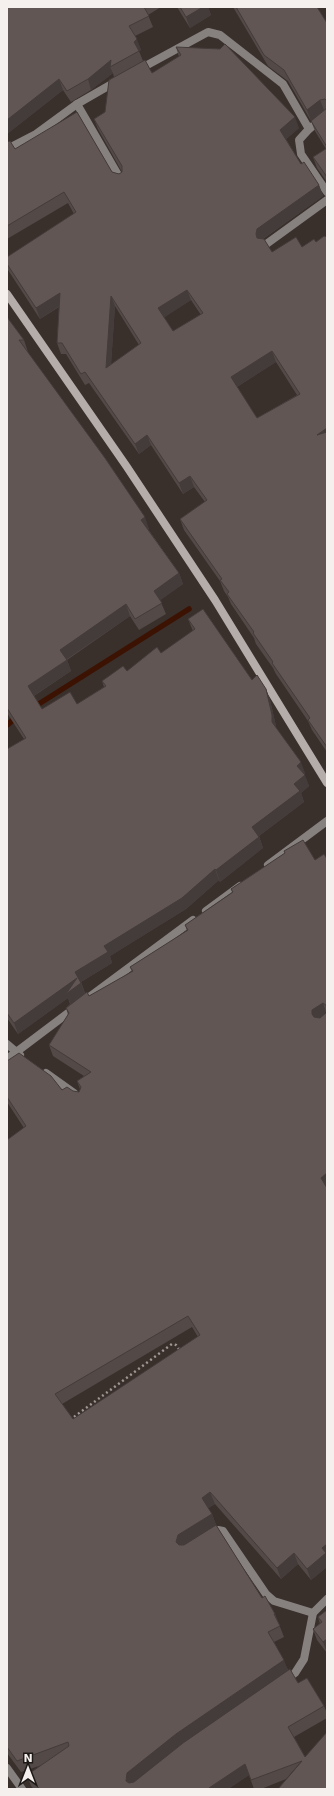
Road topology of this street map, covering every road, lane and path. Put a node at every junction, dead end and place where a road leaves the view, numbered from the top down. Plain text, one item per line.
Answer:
1 (77, 104) junction
2 (327, 115) edge
3 (309, 129) junction
4 (7, 149) edge
5 (121, 180) edge
6 (327, 192) edge
7 (327, 200) edge
8 (265, 245) edge
9 (7, 294) edge
10 (327, 783) edge
11 (327, 821) edge
12 (264, 868) edge
13 (244, 882) edge
14 (7, 1044) edge
15 (16, 1052) junction
16 (7, 1059) edge
17 (29, 1061) edge
18 (41, 1070) edge
19 (80, 1098) edge
20 (181, 1352) edge
21 (67, 1422) edge
22 (205, 1539) edge
23 (327, 1599) edge
24 (313, 1613) junction
25 (275, 1687) edge
26 (7, 1768) edge
27 (22, 1789) edge

1 - 3 street
1 - 4 street
1 - 5 street
2 - 3 street
3 - 6 street
7 - 8 street
9 - 10 street
11 - 12 street
13 - 15 street
14 - 15 street
15 - 16 street
15 - 17 street
18 - 19 street
20 - 21 path
22 - 24 street
23 - 24 street
24 - 25 street
26 - 27 street

